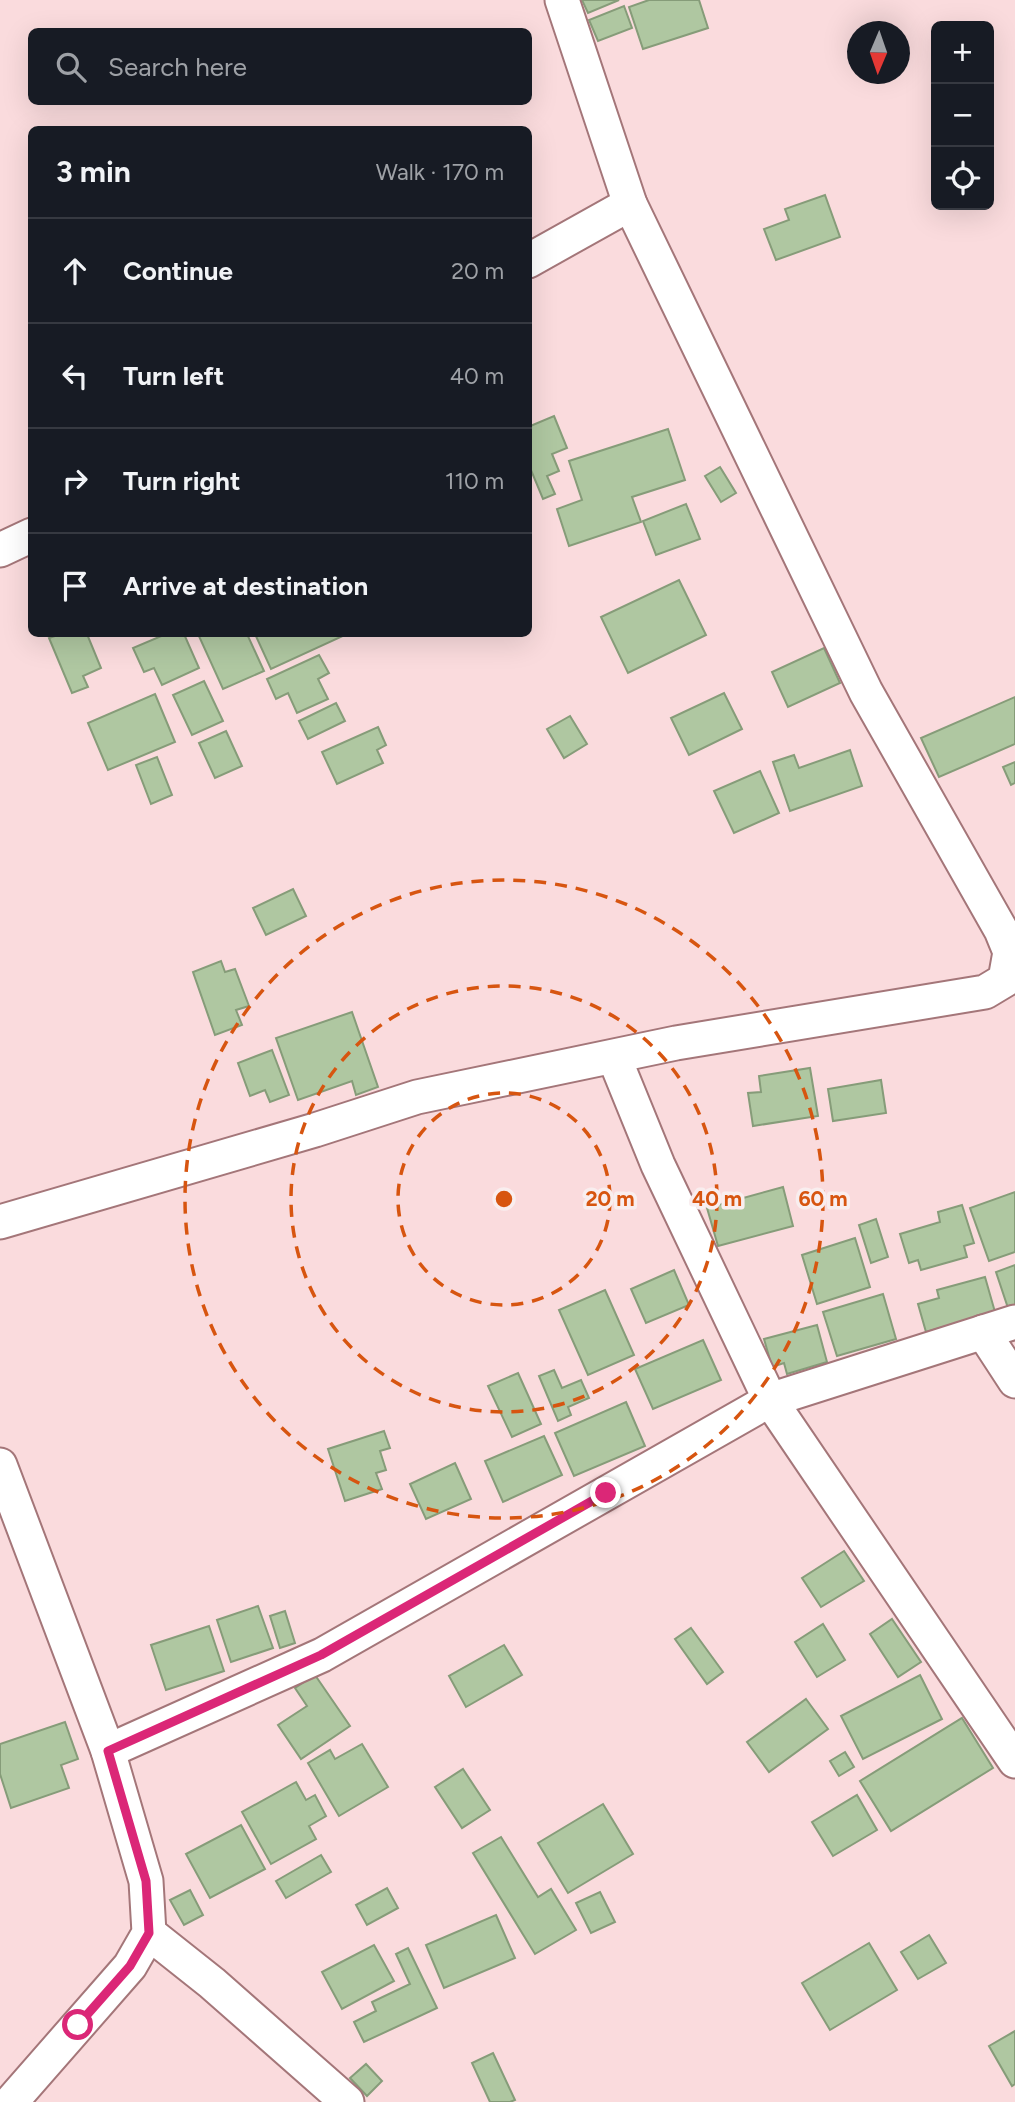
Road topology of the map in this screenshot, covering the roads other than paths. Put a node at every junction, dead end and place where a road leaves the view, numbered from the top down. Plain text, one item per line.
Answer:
1 (562, 0) edge
2 (630, 204) junction
3 (532, 259) edge
4 (28, 538) edge
5 (0, 550) edge
6 (614, 1057) junction
7 (0, 1222) edge
8 (1015, 1322) edge
9 (983, 1332) junction
10 (1015, 1381) edge
11 (770, 1400) junction
12 (0, 1465) edge
13 (108, 1751) junction
14 (1015, 1761) edge
15 (149, 1933) junction
16 (10, 2102) edge
17 (347, 2102) edge

1 - 2 street
2 - 3 street
2 - 6 street
4 - 5 street
6 - 7 street
6 - 11 street
8 - 9 street
9 - 10 street
9 - 11 street
11 - 13 street
11 - 14 street
12 - 13 street
13 - 15 street
15 - 16 street
15 - 17 street

